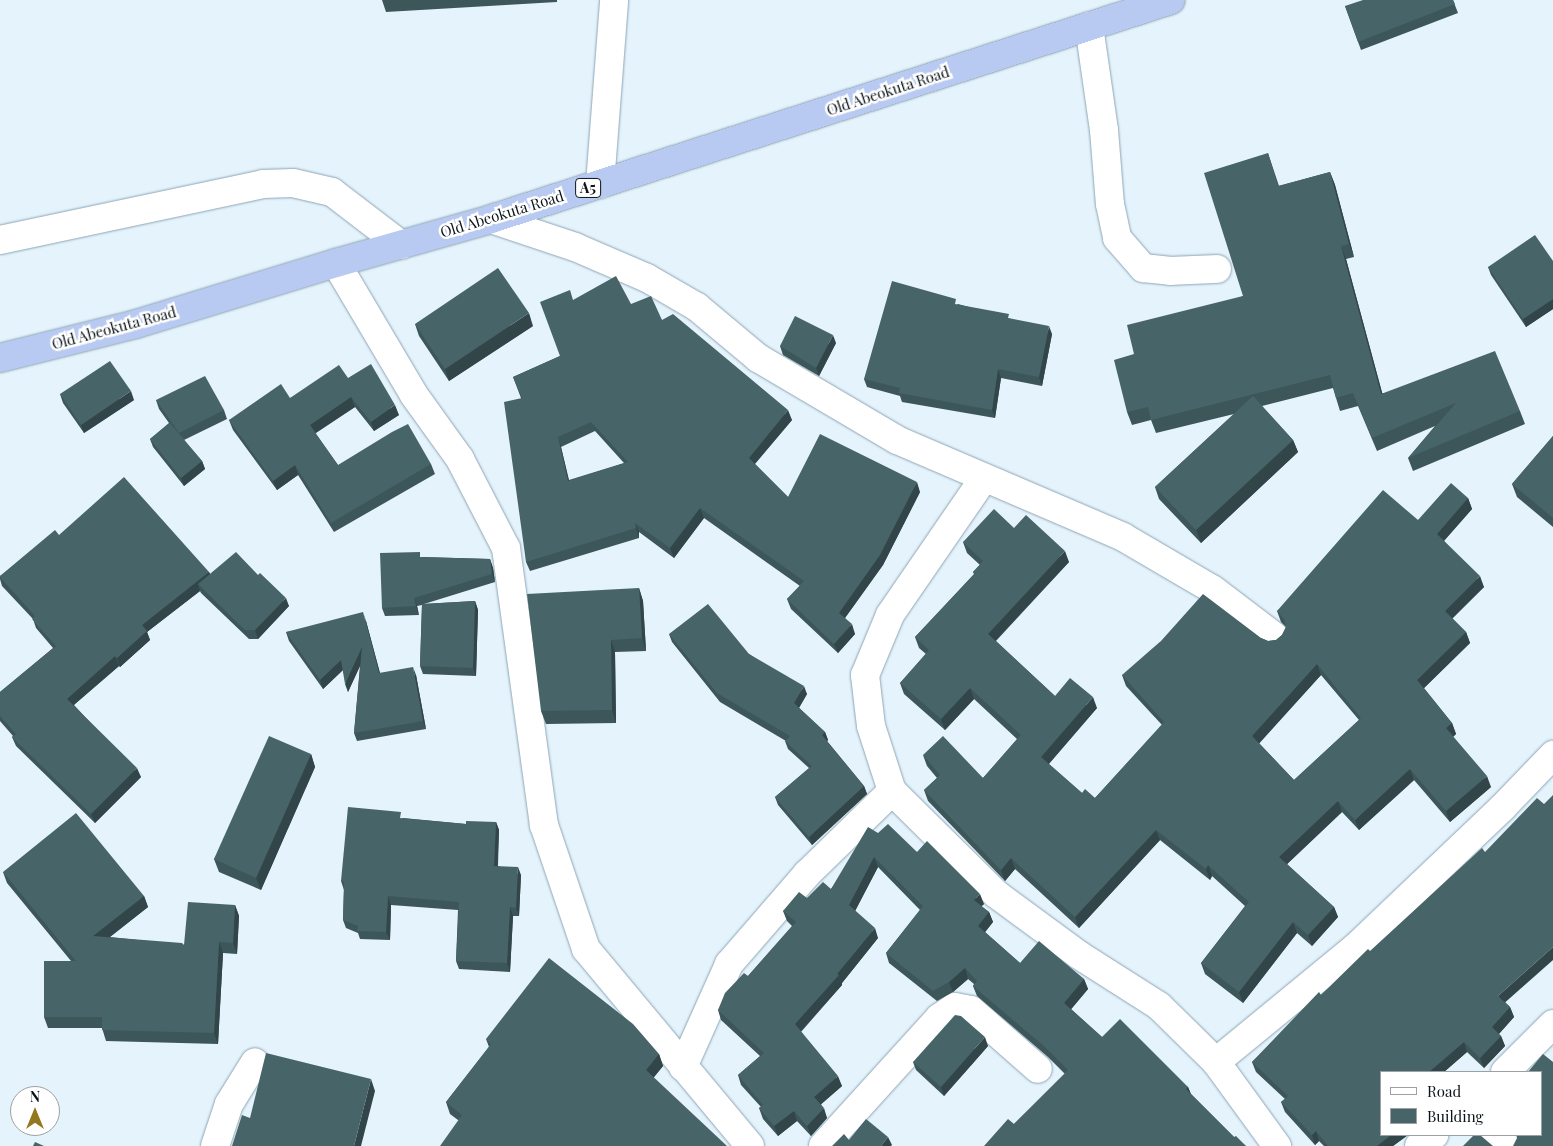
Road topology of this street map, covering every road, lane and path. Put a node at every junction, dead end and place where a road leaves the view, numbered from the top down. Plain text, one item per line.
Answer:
1 (614, 0) edge
2 (1171, 0) edge
3 (1089, 26) junction
4 (600, 184) junction
5 (491, 219) junction
6 (0, 240) edge
7 (401, 245) junction
8 (336, 263) junction
9 (1217, 269) dead end
10 (0, 358) edge
11 (984, 478) junction
12 (1274, 636) dead end
13 (1553, 754) edge
14 (892, 792) junction
15 (1553, 1024) edge
16 (255, 1062) dead end
17 (1216, 1062) junction
18 (683, 1067) junction
19 (1038, 1069) dead end
20 (1506, 1071) edge
21 (1433, 1136) edge
22 (1495, 1136) edge
23 (214, 1146) edge
24 (750, 1146) edge
25 (823, 1146) edge
26 (1277, 1146) edge
27 (1419, 1146) edge
28 (1506, 1146) edge

1 - 4 street
2 - 3 highway, Old Abeokuta Road / A5
3 - 4 highway, Old Abeokuta Road / A5
3 - 9 street
4 - 5 highway, Old Abeokuta Road / A5
5 - 7 highway, Old Abeokuta Road / A5
5 - 11 street
6 - 7 street
7 - 8 highway, Old Abeokuta Road / A5
8 - 10 highway, Old Abeokuta Road / A5
8 - 18 street
11 - 12 street
11 - 14 street
13 - 17 street
14 - 17 street
14 - 18 street
15 - 20 street
16 - 23 street
17 - 26 street
18 - 24 street
19 - 25 street
21 - 27 street
22 - 28 street

